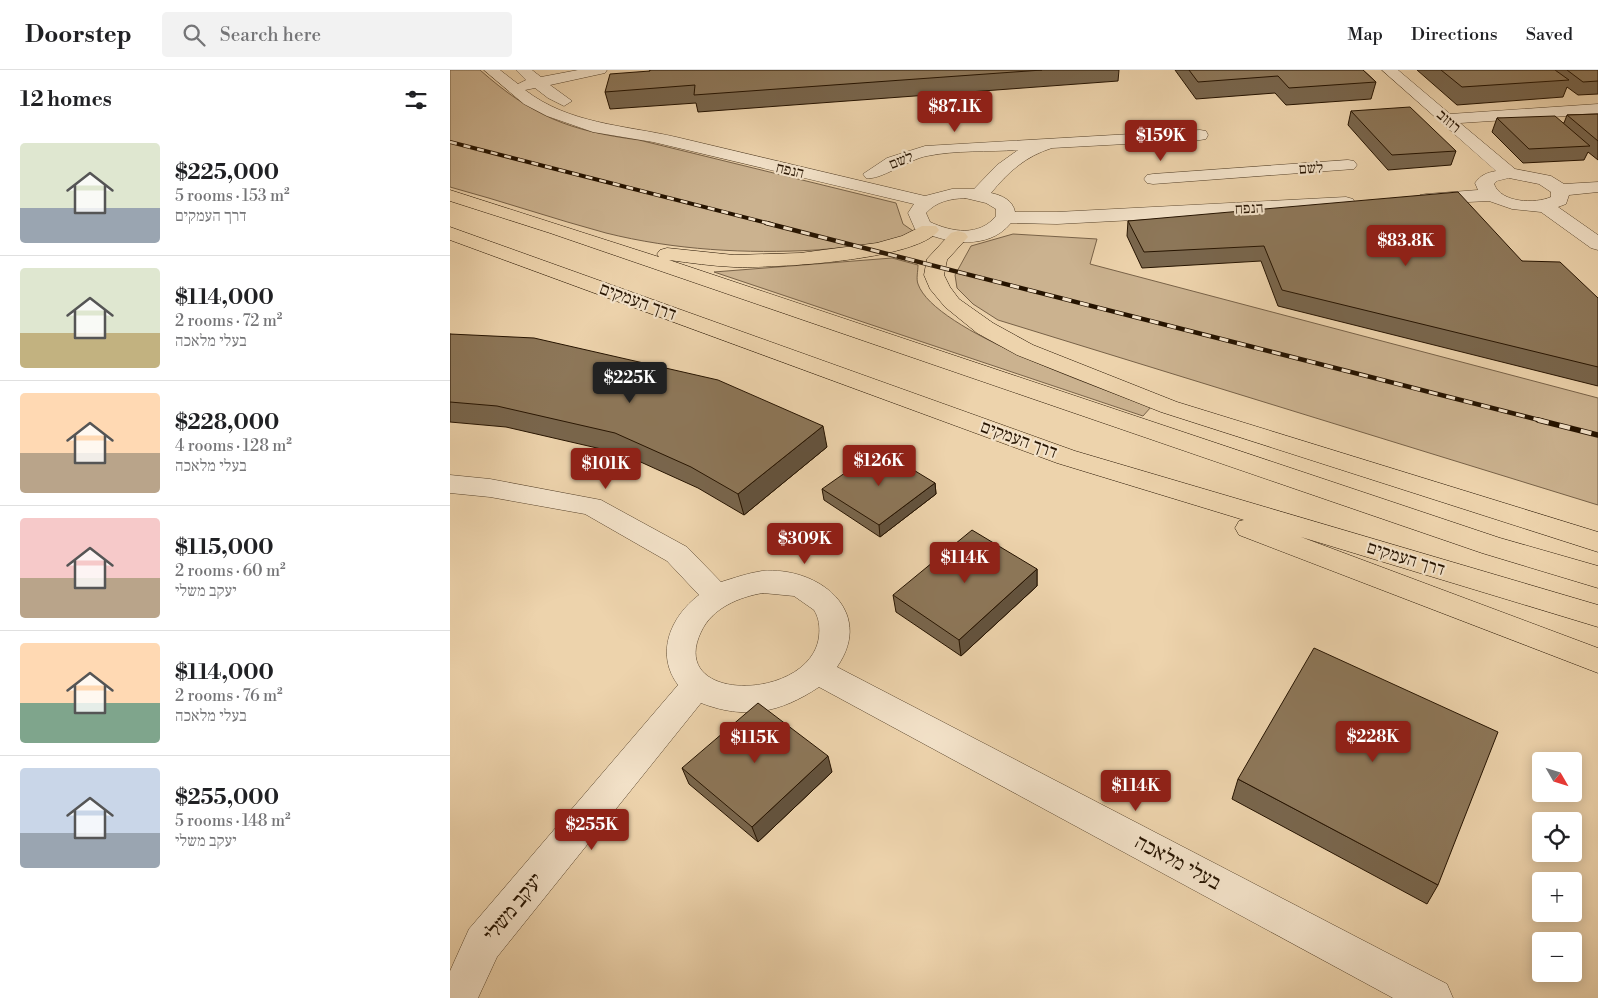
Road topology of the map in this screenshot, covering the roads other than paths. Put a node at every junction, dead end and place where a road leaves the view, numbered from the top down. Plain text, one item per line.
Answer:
1 (523, 70) edge
2 (1389, 70) edge
3 (593, 71) edge
4 (497, 75) edge
5 (541, 77) edge
6 (1598, 109) edge
7 (1446, 119) junction
8 (1200, 134) dead end
9 (653, 137) junction
10 (1051, 143) junction
11 (1176, 157) junction
12 (1348, 165) dead end
13 (1509, 173) junction
14 (872, 174) dead end
15 (1153, 180) dead end
16 (1598, 188) edge
17 (1560, 190) junction
18 (450, 194) edge
19 (980, 194) junction
20 (1491, 195) junction
21 (1412, 200) edge
22 (927, 202) junction
23 (1363, 202) edge
24 (1546, 206) junction
25 (1008, 217) junction
26 (557, 229) junction
27 (929, 230) junction
28 (450, 233) edge
29 (958, 237) junction
30 (1598, 244) edge
31 (1066, 457) junction
32 (450, 484) edge
33 (1598, 542) edge
34 (1492, 546) junction
35 (1598, 567) edge
36 (1598, 577) edge
37 (717, 596) junction
38 (1598, 616) edge
39 (1598, 662) edge
40 (816, 671) junction
41 (696, 686) junction
42 (458, 998) edge
43 (1433, 998) edge

1 - 5 street, הנפח
2 - 7 street, רוזוב
3 - 5 street
4 - 5 street
4 - 9 street, הנפח
5 - 9 street, הנפח
6 - 7 street
7 - 13 street, רוזוב
8 - 11 street, לשם
9 - 22 street, הנפח
10 - 11 street, לשם
10 - 14 street, לשם
10 - 19 street, לשם
11 - 12 street, לשם
11 - 15 street, לשם
13 - 17 street
13 - 20 street
16 - 17 street
17 - 24 street
18 - 26 highway
19 - 22 street
19 - 25 street
20 - 21 street
20 - 24 street
22 - 27 street
23 - 25 street, הנפח
24 - 30 street
25 - 29 street
26 - 27 highway
26 - 34 highway
27 - 29 street
28 - 31 highway, דרך העמקים
29 - 33 highway
31 - 38 highway, דרך העמקים
31 - 39 highway
32 - 37 street
34 - 35 highway
34 - 36 highway
37 - 40 street
37 - 41 street
40 - 41 street
40 - 43 street, בעלי מלאכה
41 - 42 street, יעקב משלי

